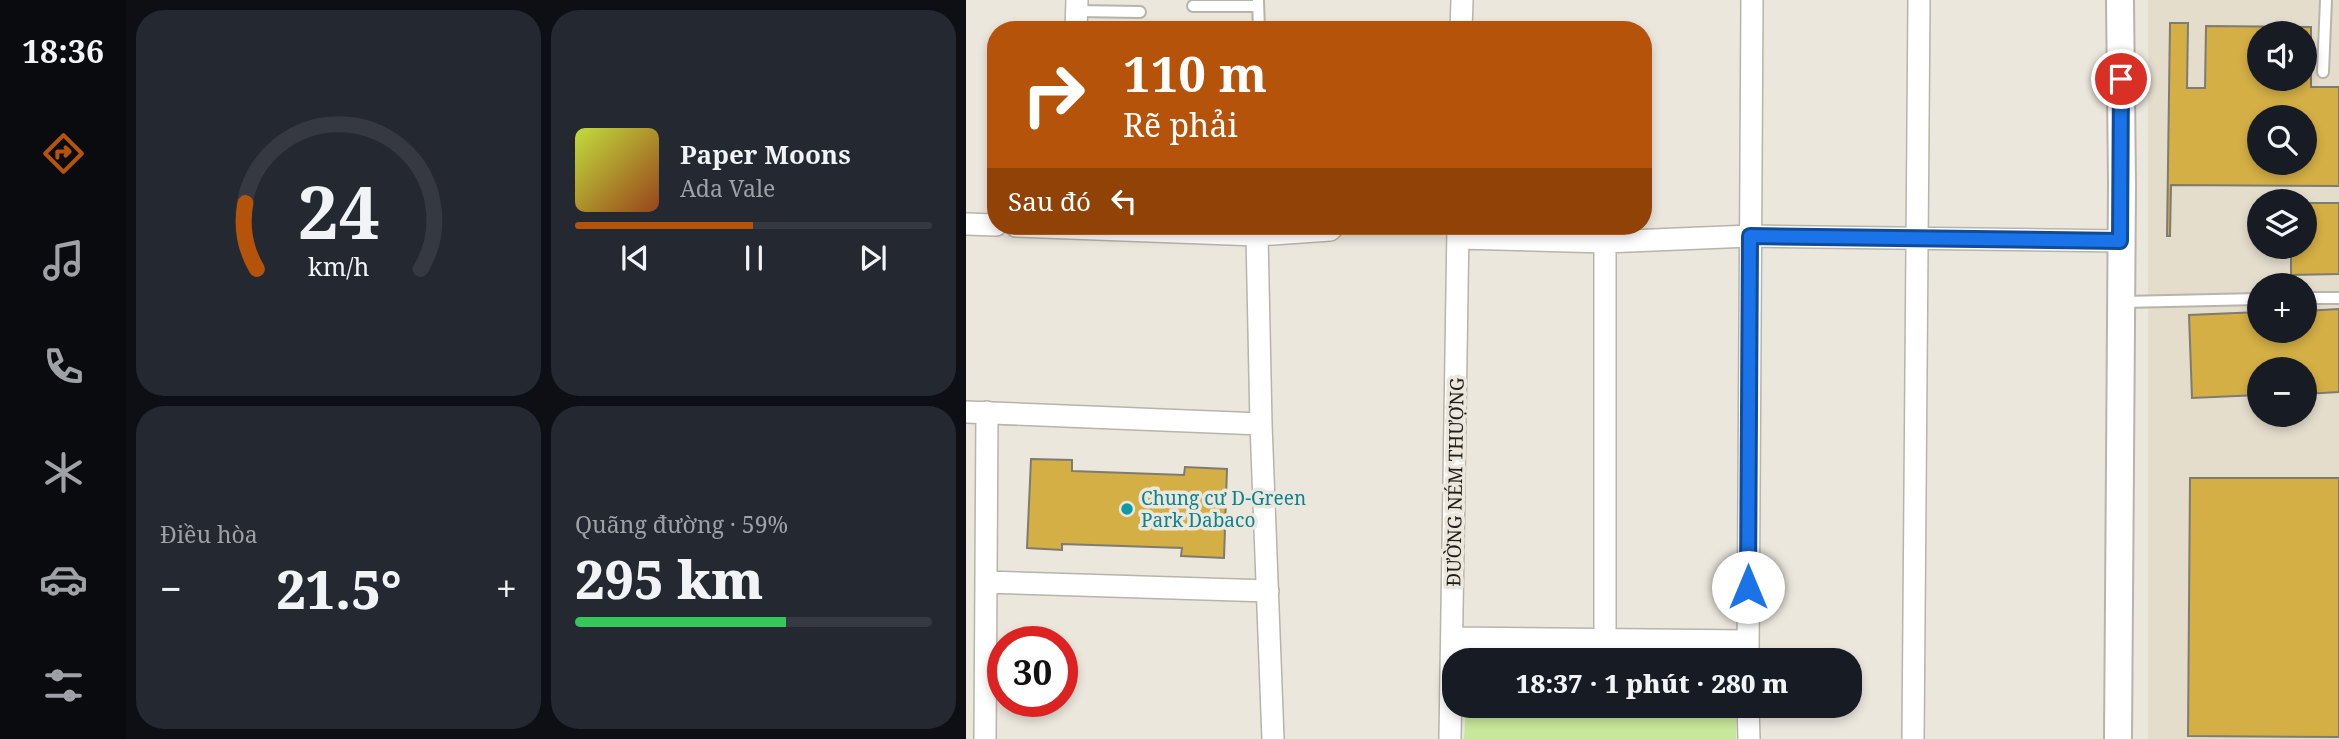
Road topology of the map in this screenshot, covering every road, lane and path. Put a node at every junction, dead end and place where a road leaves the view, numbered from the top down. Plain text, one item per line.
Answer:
1 (1462, 0) edge
2 (1752, 0) edge
3 (1919, 0) edge
4 (2120, 0) edge
5 (2326, 0) edge
6 (1258, 3) edge
7 (1193, 6) dead end
8 (1140, 12) dead end
9 (1077, 14) edge
10 (1259, 21) edge
11 (1461, 21) edge
12 (2323, 72) dead end
13 (966, 224) edge
14 (987, 225) edge
15 (1257, 235) edge
16 (1458, 235) edge
17 (1502, 235) edge
18 (1750, 236) junction
19 (1917, 238) junction
20 (2120, 241) junction
21 (1605, 242) junction
22 (2339, 298) edge
23 (2247, 299) edge
24 (2317, 299) edge
25 (2120, 302) junction
26 (976, 412) edge
27 (1261, 424) junction
28 (986, 582) junction
29 (1268, 592) junction
30 (1452, 638) junction
31 (1605, 638) junction
32 (1724, 648) edge
33 (1748, 648) edge
34 (1748, 718) edge
35 (985, 739) edge
36 (1273, 739) edge
37 (1450, 739) edge
38 (1749, 739) edge
39 (1913, 739) edge
40 (2118, 739) edge

1 - 11 street
2 - 18 street
3 - 19 street
4 - 20 street
5 - 12 lane
6 - 7 lane
6 - 10 lane
8 - 9 lane
13 - 14 street
15 - 27 street
16 - 30 street, ĐƯỜNG NÉM THƯỢNG
17 - 21 street
18 - 19 street
18 - 21 street
18 - 33 street
19 - 20 street
19 - 39 street
20 - 25 street
21 - 31 street
22 - 24 lane
23 - 25 lane
25 - 40 street
26 - 27 street
26 - 28 street
27 - 29 street
28 - 29 street
28 - 35 street
29 - 36 street
30 - 31 street
30 - 37 street, ĐƯỜNG NÉM THƯỢNG
31 - 32 street
34 - 38 street

